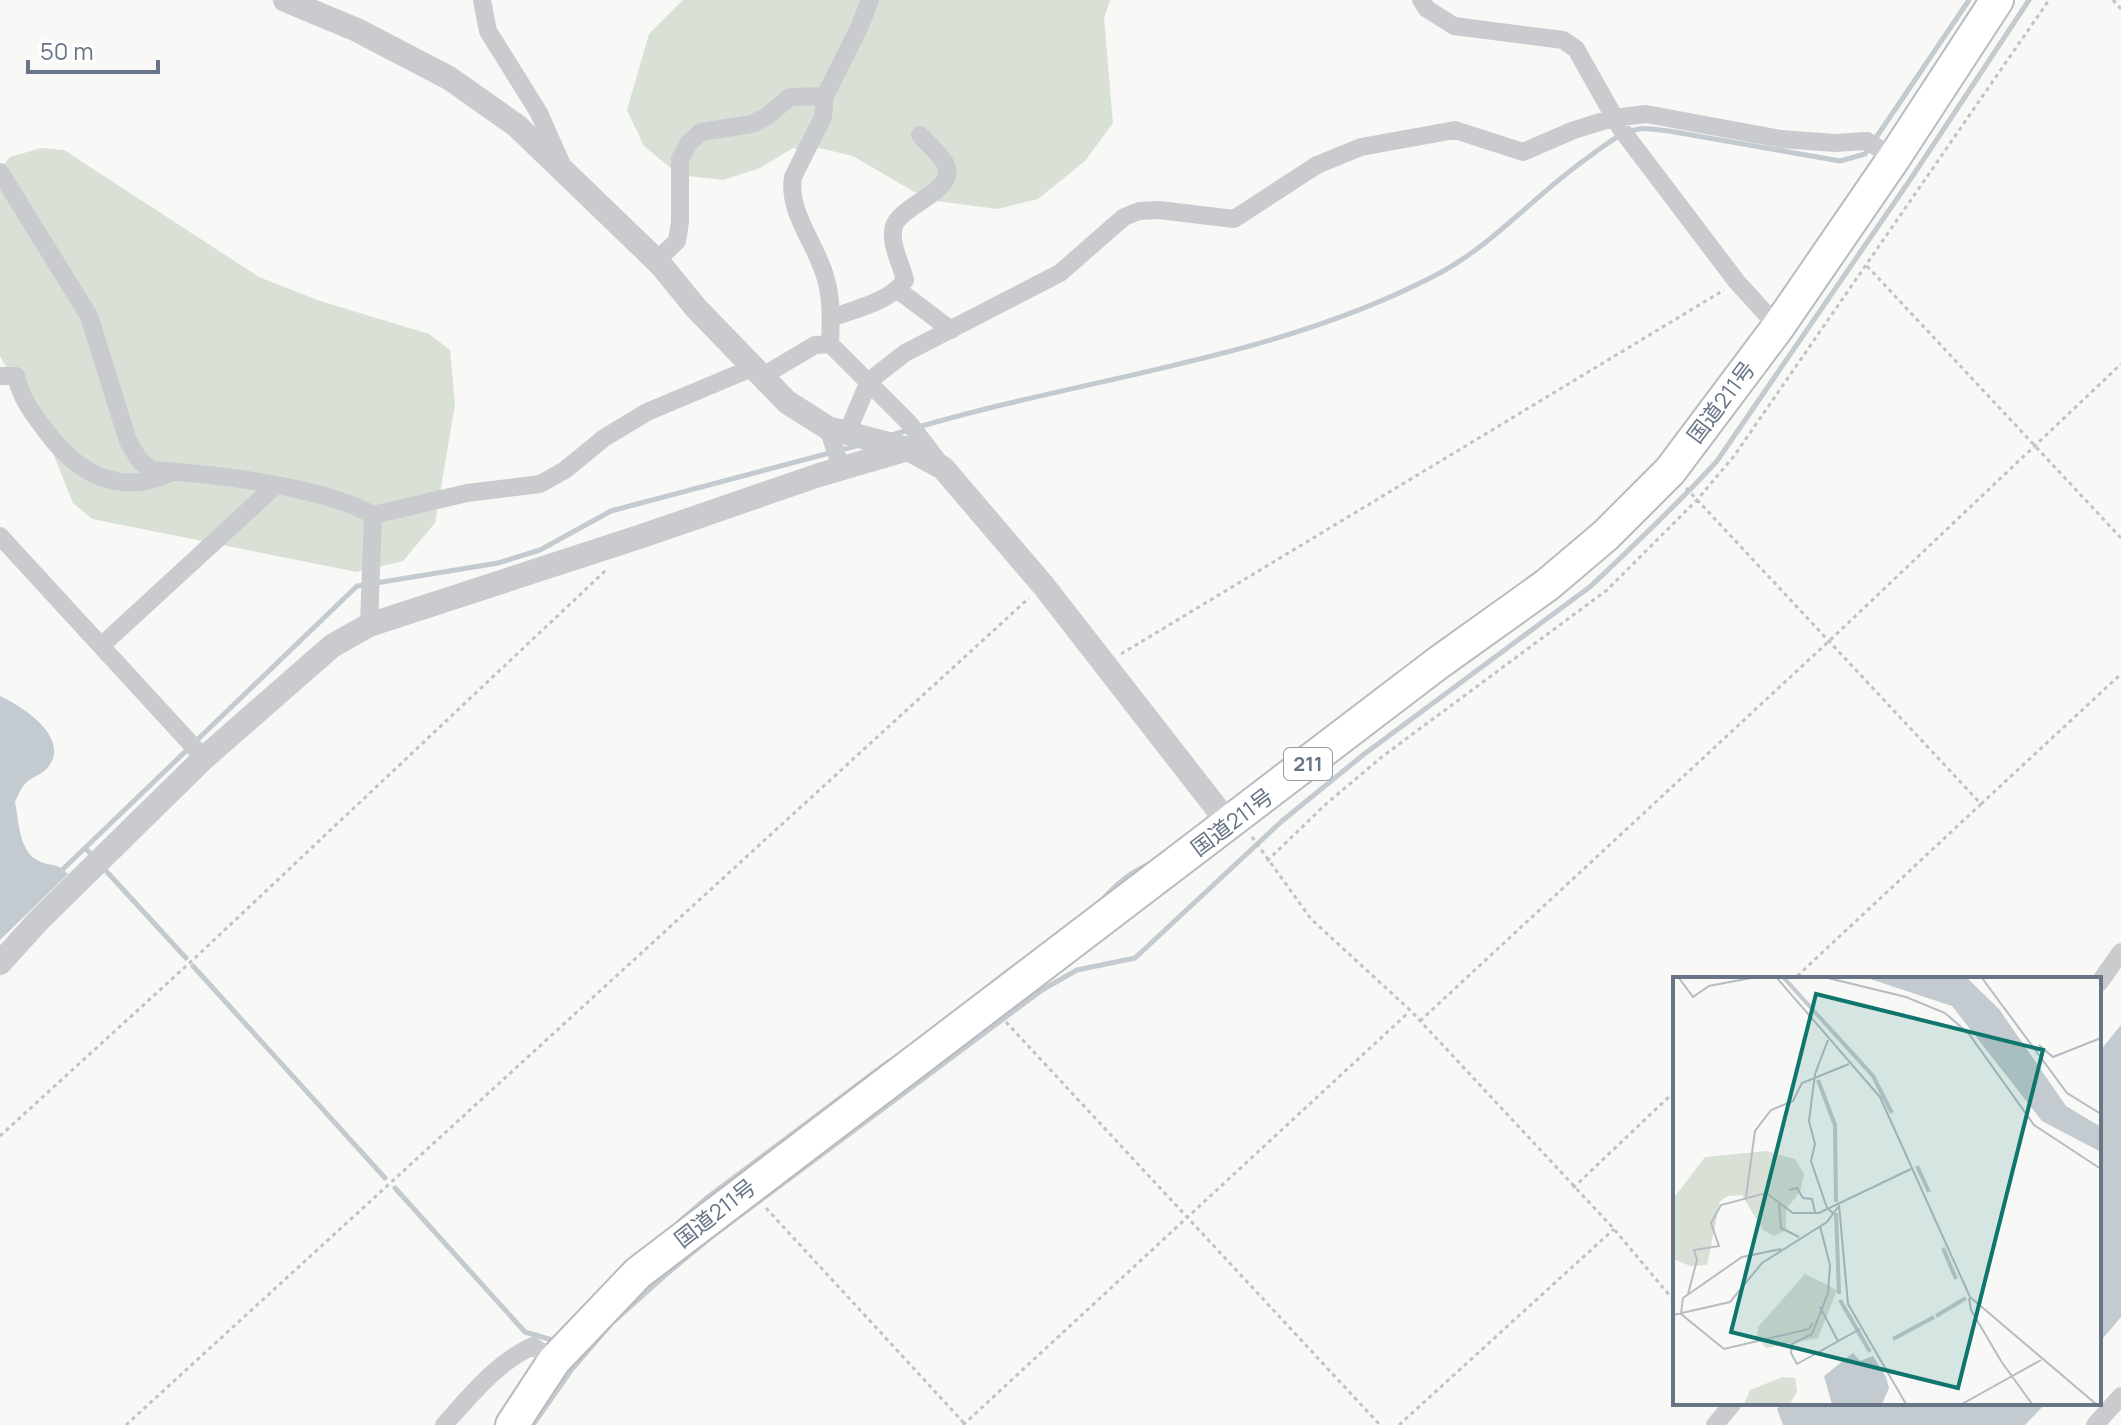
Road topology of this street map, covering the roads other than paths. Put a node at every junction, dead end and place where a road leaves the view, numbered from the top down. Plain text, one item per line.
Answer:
1 (285, 0) edge
2 (482, 0) edge
3 (870, 0) edge
4 (1421, 0) edge
5 (1997, 0) edge
6 (825, 96) junction
7 (1621, 129) junction
8 (920, 135) dead end
9 (1880, 150) junction
10 (563, 168) junction
11 (0, 172) edge
12 (656, 261) junction
13 (898, 290) junction
14 (831, 318) junction
15 (1778, 327) junction
16 (951, 330) junction
17 (830, 344) junction
18 (757, 373) junction
19 (0, 376) edge
20 (869, 381) junction
21 (907, 438) junction
22 (841, 445) junction
23 (175, 471) junction
24 (275, 486) junction
25 (373, 515) junction
26 (0, 536) edge
27 (369, 625) junction
28 (101, 646) junction
29 (195, 748) junction
30 (1234, 820) junction
31 (2121, 952) edge
32 (0, 963) edge
33 (2101, 980) edge
34 (554, 1361) junction
35 (2121, 1396) edge
36 (1731, 1405) edge
37 (444, 1425) edge
38 (512, 1425) edge
39 (1715, 1425) edge
40 (2095, 1425) edge

1 - 10 street
2 - 10 street
3 - 6 street
4 - 7 street
5 - 9 highway, 国道211号 / 211
6 - 12 street
6 - 14 street
7 - 9 street
7 - 15 street
7 - 16 street
8 - 13 street
9 - 15 highway, 国道211号 / 211
10 - 12 street
11 - 23 street
12 - 18 street
13 - 14 street
13 - 16 street
14 - 17 street
15 - 30 highway, 国道211号 / 211
16 - 20 street
17 - 18 street
17 - 20 street
18 - 22 street
18 - 25 street
19 - 23 street
20 - 21 street
20 - 22 street
21 - 22 street
21 - 22 street
21 - 30 street
22 - 27 street
23 - 24 street
24 - 25 street
24 - 28 street
25 - 27 street
26 - 28 street
27 - 29 street
28 - 29 street
29 - 32 street
30 - 34 highway, 国道211号 / 211
31 - 33 street
34 - 37 street
34 - 38 highway, 国道211号 / 211
35 - 40 street
36 - 39 street

